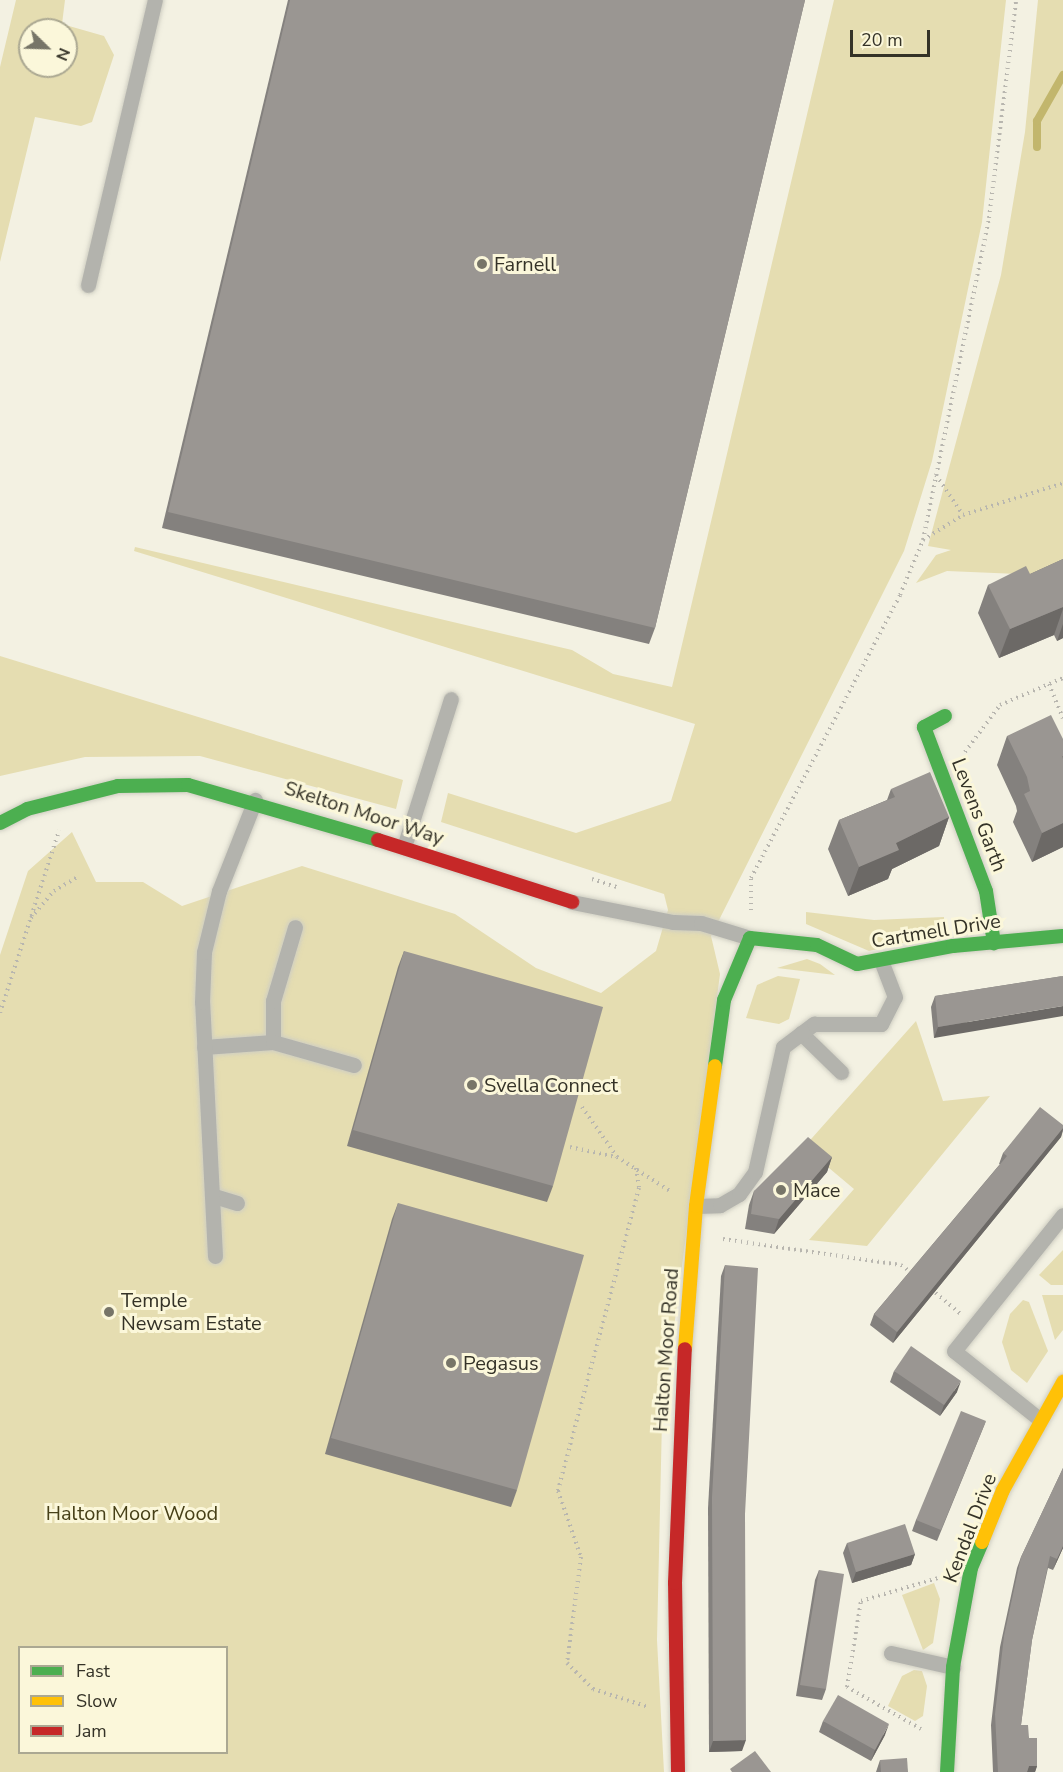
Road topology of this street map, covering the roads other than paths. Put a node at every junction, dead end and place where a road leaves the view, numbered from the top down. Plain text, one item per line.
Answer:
1 (155, 0) edge
2 (88, 285) dead end
3 (451, 699) dead end
4 (945, 716) dead end
5 (255, 800) junction
6 (0, 823) edge
7 (404, 848) junction
8 (572, 902) joint
9 (295, 927) dead end
10 (715, 927) joint
11 (1063, 936) edge
12 (750, 938) junction
13 (994, 942) junction
14 (882, 963) junction
15 (801, 1034) junction
16 (273, 1042) junction
17 (204, 1047) junction
18 (354, 1065) dead end
19 (841, 1072) dead end
20 (214, 1196) junction
21 (237, 1203) dead end
22 (696, 1206) junction
23 (1063, 1215) edge
24 (215, 1256) dead end
25 (1063, 1382) edge
26 (1038, 1418) junction
27 (891, 1653) dead end
28 (953, 1667) junction
29 (678, 1772) edge
30 (947, 1772) edge

1 - 2 lane
3 - 7 lane
4 - 13 street, Levens Garth
5 - 6 street, Skelton Moor Way
5 - 7 street, Skelton Moor Way
5 - 17 lane
7 - 8 street, Skelton Moor Way
8 - 10 lane, Skelton Moor Way
9 - 16 lane
10 - 12 lane, Cartmell Drive
11 - 13 street, Cartmell Drive
12 - 14 street, Cartmell Drive
12 - 22 street, Halton Moor Road
13 - 14 street, Cartmell Drive
14 - 15 lane
15 - 19 lane
15 - 22 lane
16 - 17 lane
16 - 18 lane
17 - 20 lane
20 - 21 lane
20 - 24 lane
22 - 29 street, Halton Moor Road
23 - 26 lane
25 - 26 street, Kendal Drive
26 - 28 street, Kendal Drive
27 - 28 lane
28 - 30 street, Kendal Drive

